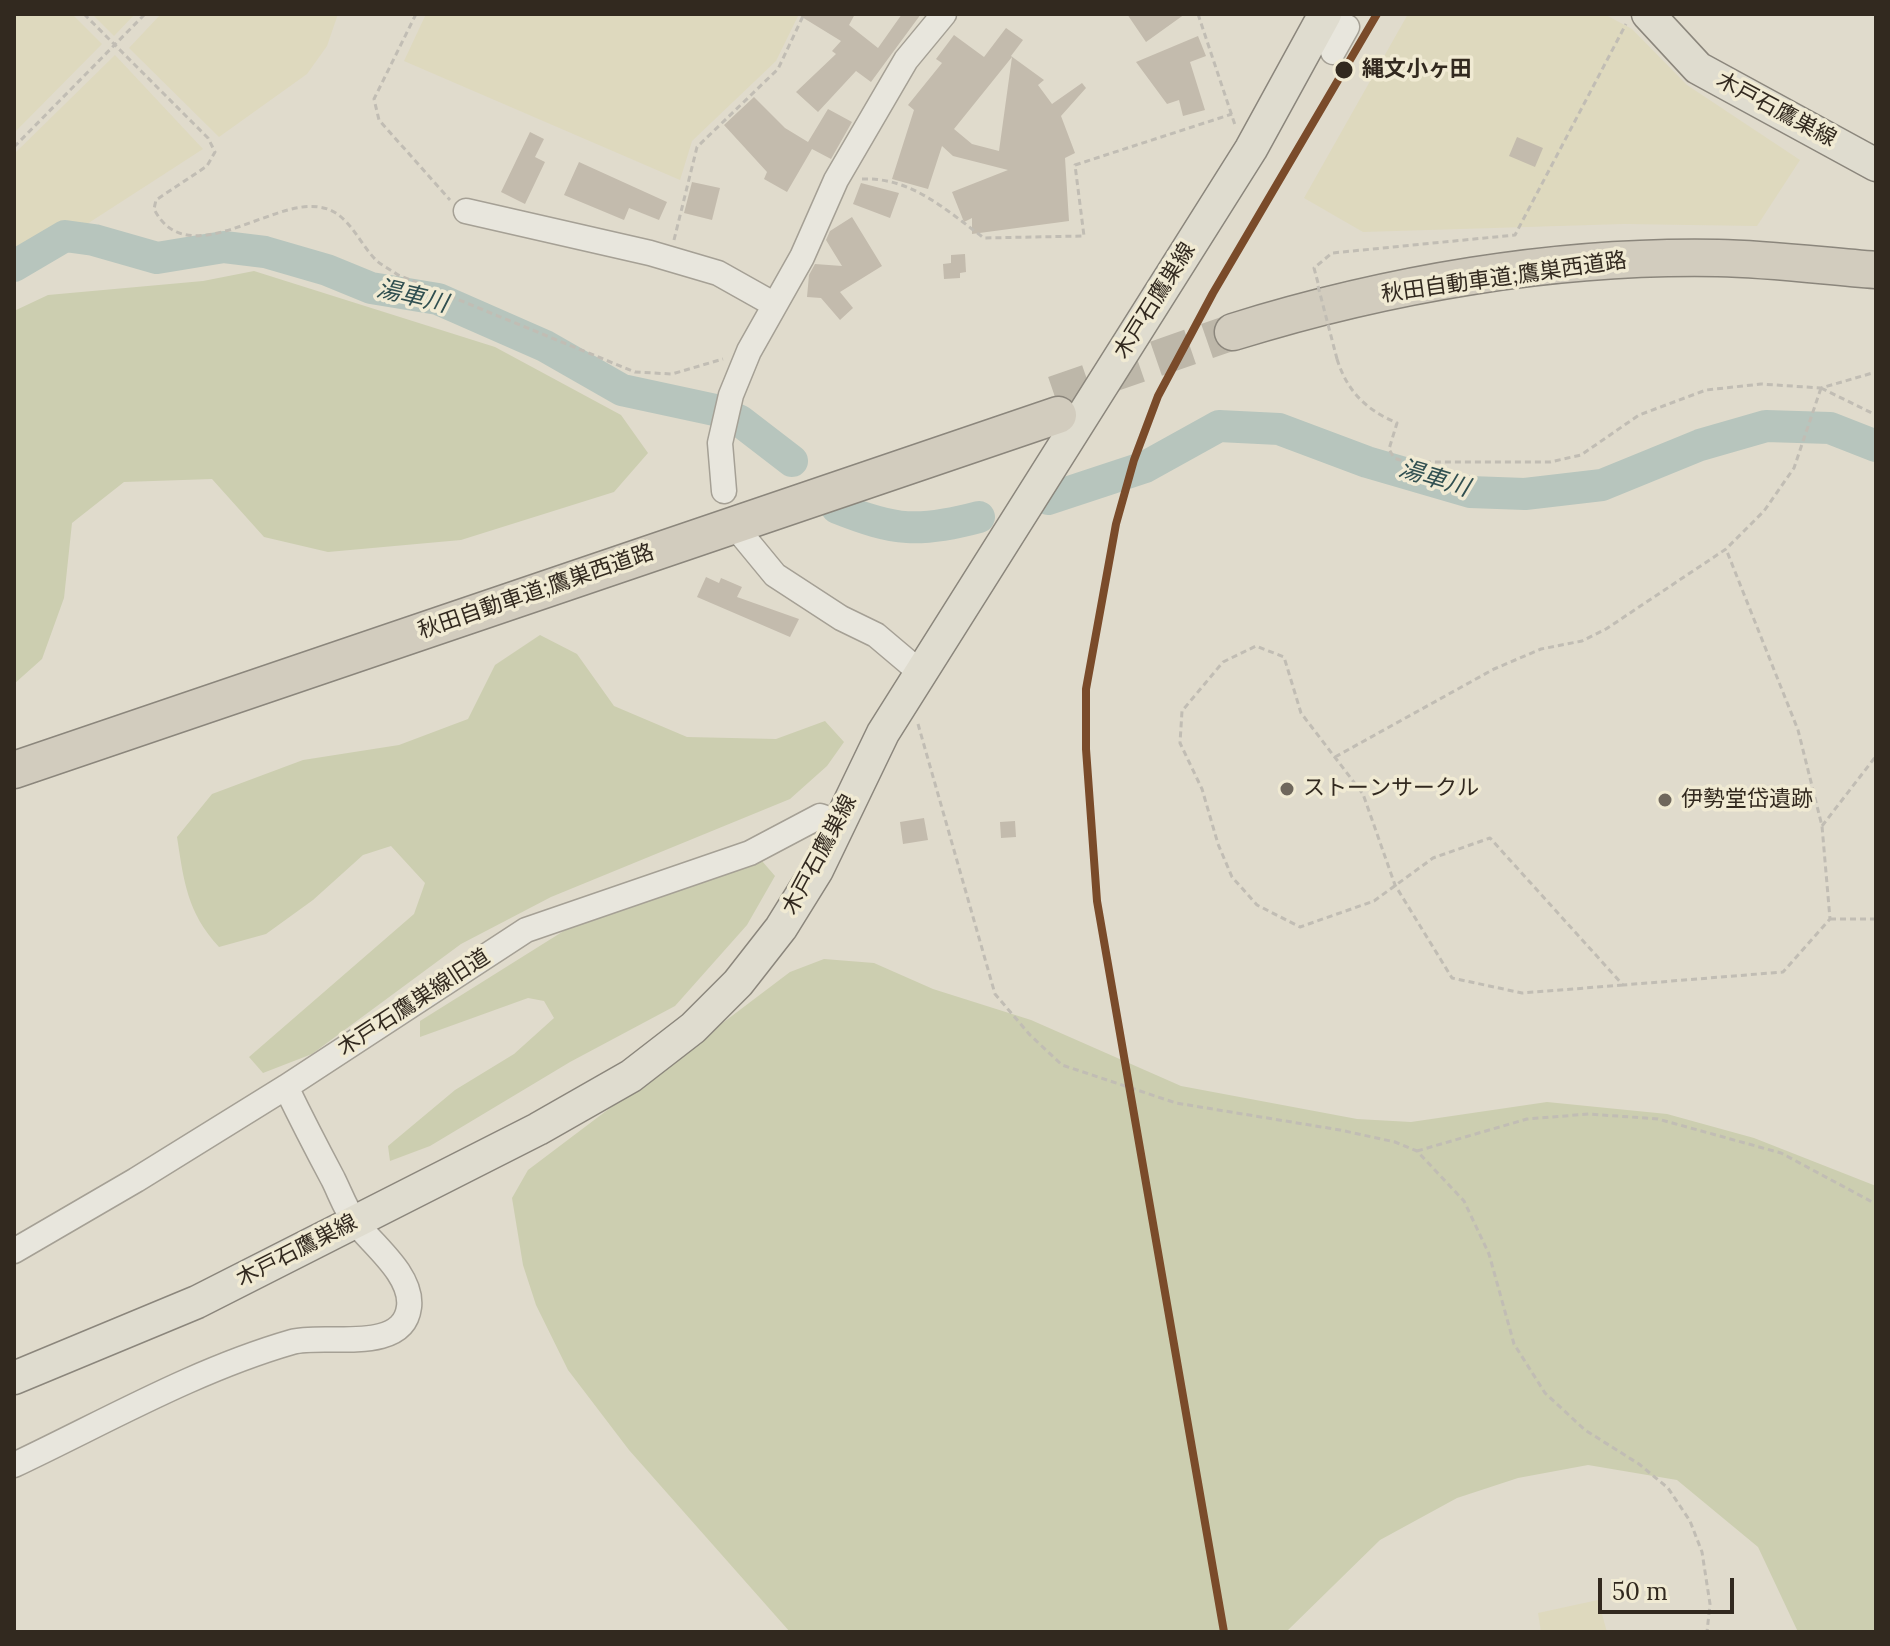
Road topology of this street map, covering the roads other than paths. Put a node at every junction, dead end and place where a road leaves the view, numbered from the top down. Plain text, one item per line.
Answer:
1 (944, 14) edge
2 (1648, 14) edge
3 (1330, 18) edge
4 (1333, 52) dead end
5 (1876, 165) edge
6 (466, 211) road end
7 (1876, 270) edge
8 (1876, 290) edge
9 (775, 305) junction
10 (724, 491) dead end
11 (742, 535) dead end
12 (921, 673) junction
13 (14, 750) edge
14 (14, 770) edge
15 (840, 823) junction
16 (286, 1087) junction
17 (354, 1222) junction
18 (14, 1251) edge
19 (14, 1378) edge
20 (14, 1465) edge

1 - 9 street
2 - 5 main road, 木戸石鷹巣線
3 - 4 street
3 - 12 main road, 木戸石鷹巣線
6 - 9 street
7 - 8 highway, 秋田自動車道;鷹巣西道路
9 - 10 street
11 - 12 street
12 - 15 main road, 木戸石鷹巣線
13 - 14 highway, 秋田自動車道;鷹巣西道路
15 - 16 street, 木戸石鷹巣線旧道
15 - 17 main road, 木戸石鷹巣線
16 - 17 street
16 - 18 street, 木戸石鷹巣線旧道
17 - 19 main road, 木戸石鷹巣線
17 - 20 street

